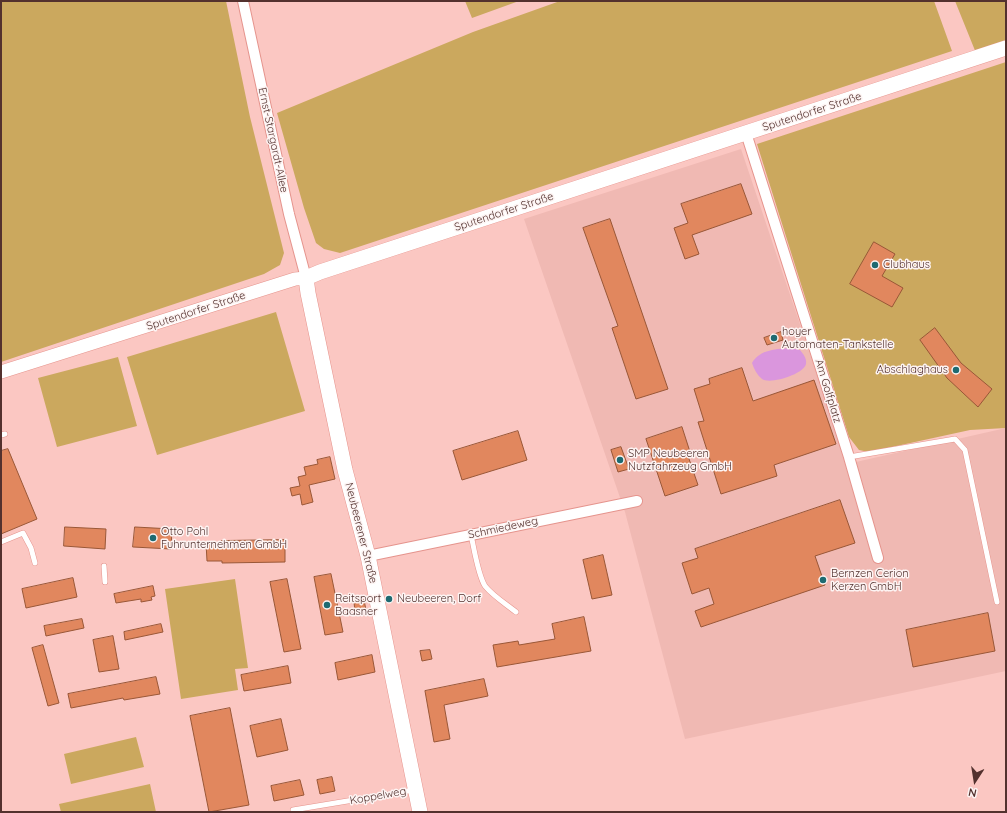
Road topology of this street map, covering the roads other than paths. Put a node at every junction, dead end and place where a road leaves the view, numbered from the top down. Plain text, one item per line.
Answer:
1 (243, 1) edge
2 (1006, 48) edge
3 (746, 133) junction
4 (306, 278) junction
5 (1, 372) edge
6 (849, 457) junction
7 (637, 501) dead end
8 (471, 535) junction
9 (1, 542) edge
10 (368, 556) junction
11 (878, 558) dead end
12 (35, 563) dead end
13 (104, 566) dead end
14 (105, 582) dead end
15 (997, 602) dead end
16 (516, 612) dead end
17 (415, 790) junction
18 (293, 810) dead end
19 (420, 812) edge

1 - 4 street, Ernst-Stargardt-Allee
2 - 3 main road, Sputendorfer Straße
3 - 4 main road, Sputendorfer Straße
3 - 6 street, Am Golfplatz
4 - 5 street, Sputendorfer Straße
4 - 10 main road, Neubeerener Straße
6 - 11 street, Am Golfplatz
6 - 15 lane
7 - 8 street, Schmiedeweg
8 - 10 street, Schmiedeweg
8 - 16 lane
9 - 12 lane
10 - 17 main road, Neubeerener Straße
13 - 14 lane
17 - 18 lane, Koppelweg
17 - 19 main road, Neubeerener Straße

